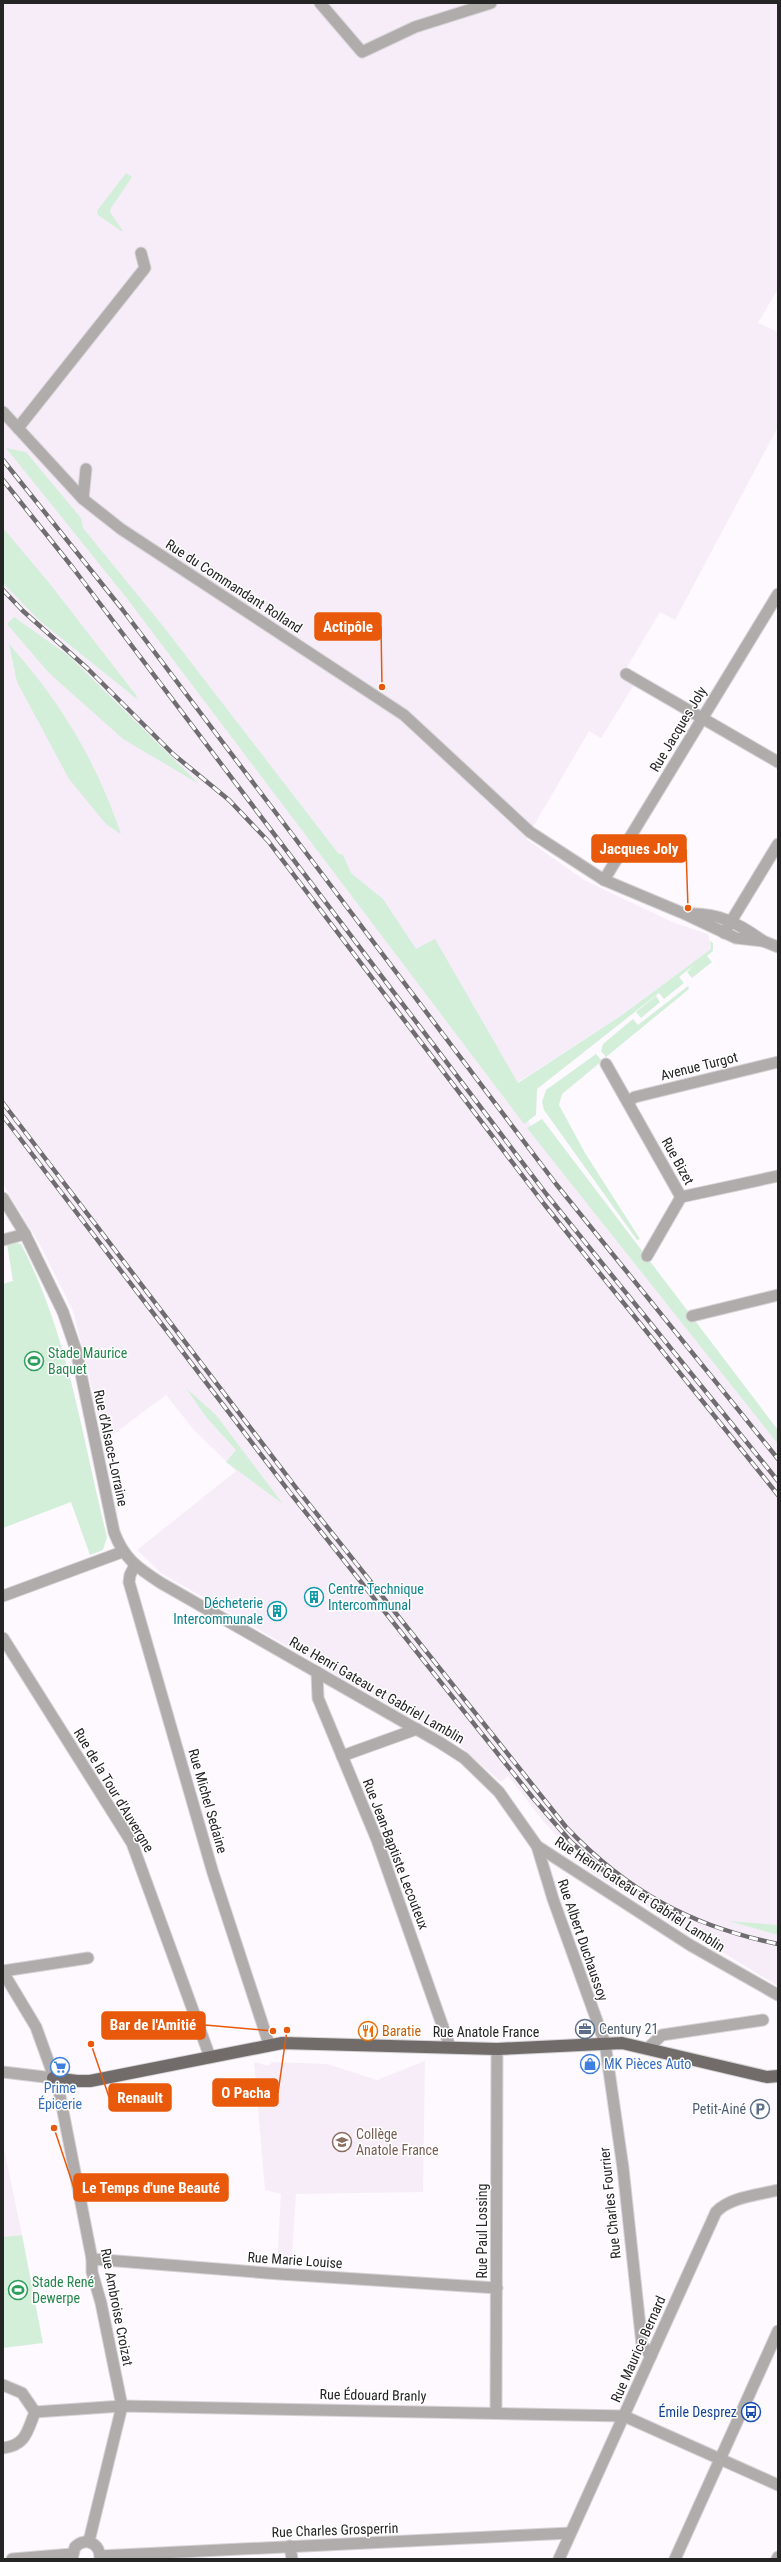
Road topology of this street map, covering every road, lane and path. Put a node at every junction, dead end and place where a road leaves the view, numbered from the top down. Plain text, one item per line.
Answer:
1 (320, 3) edge
2 (491, 3) edge
3 (141, 253) dead end
4 (3, 412) edge
5 (18, 428) junction
6 (86, 469) dead end
7 (83, 499) junction
8 (778, 594) edge
9 (626, 674) dead end
10 (703, 717) junction
11 (778, 762) edge
12 (778, 844) edge
13 (604, 880) junction
14 (685, 914) junction
15 (732, 921) junction
16 (724, 933) junction
17 (763, 941) junction
18 (778, 947) edge
19 (778, 1062) edge
20 (606, 1064) dead end
21 (628, 1101) junction
22 (778, 1176) edge
23 (681, 1197) junction
24 (3, 1198) edge
25 (25, 1234) junction
26 (3, 1240) edge
27 (647, 1256) dead end
28 (778, 1295) edge
29 (692, 1316) dead end
30 (122, 1552) junction
31 (135, 1565) junction
32 (3, 1596) edge
33 (3, 1638) edge
34 (317, 1672) junction
35 (417, 1729) junction
36 (342, 1756) junction
37 (537, 1846) junction
38 (88, 1958) dead end
39 (3, 1972) edge
40 (778, 1995) edge
41 (763, 2020) dead end
42 (269, 2044) junction
43 (605, 2044) junction
44 (450, 2047) junction
45 (648, 2048) junction
46 (497, 2049) junction
47 (210, 2057) junction
48 (3, 2072) edge
49 (53, 2078) junction
50 (774, 2078) edge
51 (778, 2190) edge
52 (92, 2259) junction
53 (497, 2288) junction
54 (778, 2331) edge
55 (651, 2356) junction
56 (3, 2384) edge
57 (122, 2406) junction
58 (35, 2412) junction
59 (496, 2412) junction
60 (624, 2416) junction
61 (3, 2448) edge
62 (720, 2459) junction
63 (778, 2485) edge
64 (570, 2533) junction
65 (89, 2542) junction
66 (290, 2546) junction
67 (72, 2556) edge
68 (100, 2557) edge
69 (12, 2559) edge
70 (292, 2559) edge
71 (559, 2559) edge
72 (675, 2559) edge

1 - 2 street
3 - 5 street
4 - 5 street, Rue du Commandant Rolland
5 - 7 street, Rue du Commandant Rolland
6 - 7 street
7 - 13 street, Rue du Commandant Rolland
8 - 10 street, Rue Jacques Joly
9 - 10 street
10 - 11 street
10 - 13 street, Rue Jacques Joly
12 - 15 street
13 - 14 street, Rue du Commandant Rolland
14 - 15 street
14 - 16 street, Rue du Commandant Rolland
15 - 16 street
15 - 17 street
16 - 17 street, Rue du Commandant Rolland
17 - 18 street
19 - 21 street, Avenue Turgot
20 - 21 street, Rue Bizet
21 - 23 street, Rue Bizet
22 - 23 street
23 - 27 street, Rue Bizet
24 - 25 street, Rue d'Alsace-Lorraine
25 - 26 street
25 - 30 street, Rue d'Alsace-Lorraine
28 - 29 street
30 - 31 street, Rue Henri Gateau et Gabriel Lamblin
30 - 32 street
31 - 34 street, Rue Henri Gateau et Gabriel Lamblin
31 - 42 street, Rue Michel Sedaine
33 - 47 street, Rue de la Tour d'Auvergne
34 - 35 street, Rue Henri Gateau et Gabriel Lamblin
34 - 36 street, Rue Jean-Baptiste Lecouteux
35 - 36 street
35 - 37 street, Rue Henri Gateau et Gabriel Lamblin
36 - 44 street, Rue Jean-Baptiste Lecouteux
37 - 40 street, Rue Henri Gateau et Gabriel Lamblin
37 - 43 street, Rue Albert Duchaussoy
38 - 39 street
39 - 49 street, Rue Ambroise Croizat
41 - 45 street
42 - 44 main road, Rue Anatole France
42 - 47 main road, Rue Anatole France
43 - 45 main road, Rue Anatole France
43 - 46 main road, Rue Anatole France
43 - 55 street, Rue Charles Fourrier
44 - 46 main road, Rue Anatole France
45 - 50 main road, Rue Anatole France
46 - 53 street, Rue Paul Lossing
47 - 49 main road, Rue Anatole France
48 - 49 street, Rue Anatole France
49 - 52 street, Rue Ambroise Croizat
51 - 55 street, Rue Maurice Bernard
52 - 53 street, Rue Marie Louise
52 - 57 street, Rue Ambroise Croizat
53 - 59 street, Rue Paul Lossing
54 - 62 street
55 - 60 street, Rue Maurice Bernard
56 - 58 street
57 - 58 street, Rue Édouard Branly
57 - 59 street, Rue Édouard Branly
57 - 65 street, Rue Ambroise Croizat
58 - 61 street
59 - 60 street, Rue Édouard Branly
60 - 62 street
60 - 64 street, Rue Maurice Bernard
62 - 63 street
62 - 72 street
64 - 66 street, Rue Charles Grosperrin
64 - 71 street, Rue Maurice Bernard
65 - 67 street
65 - 68 street
66 - 68 street, Rue Charles Grosperrin
66 - 70 street
67 - 69 street

